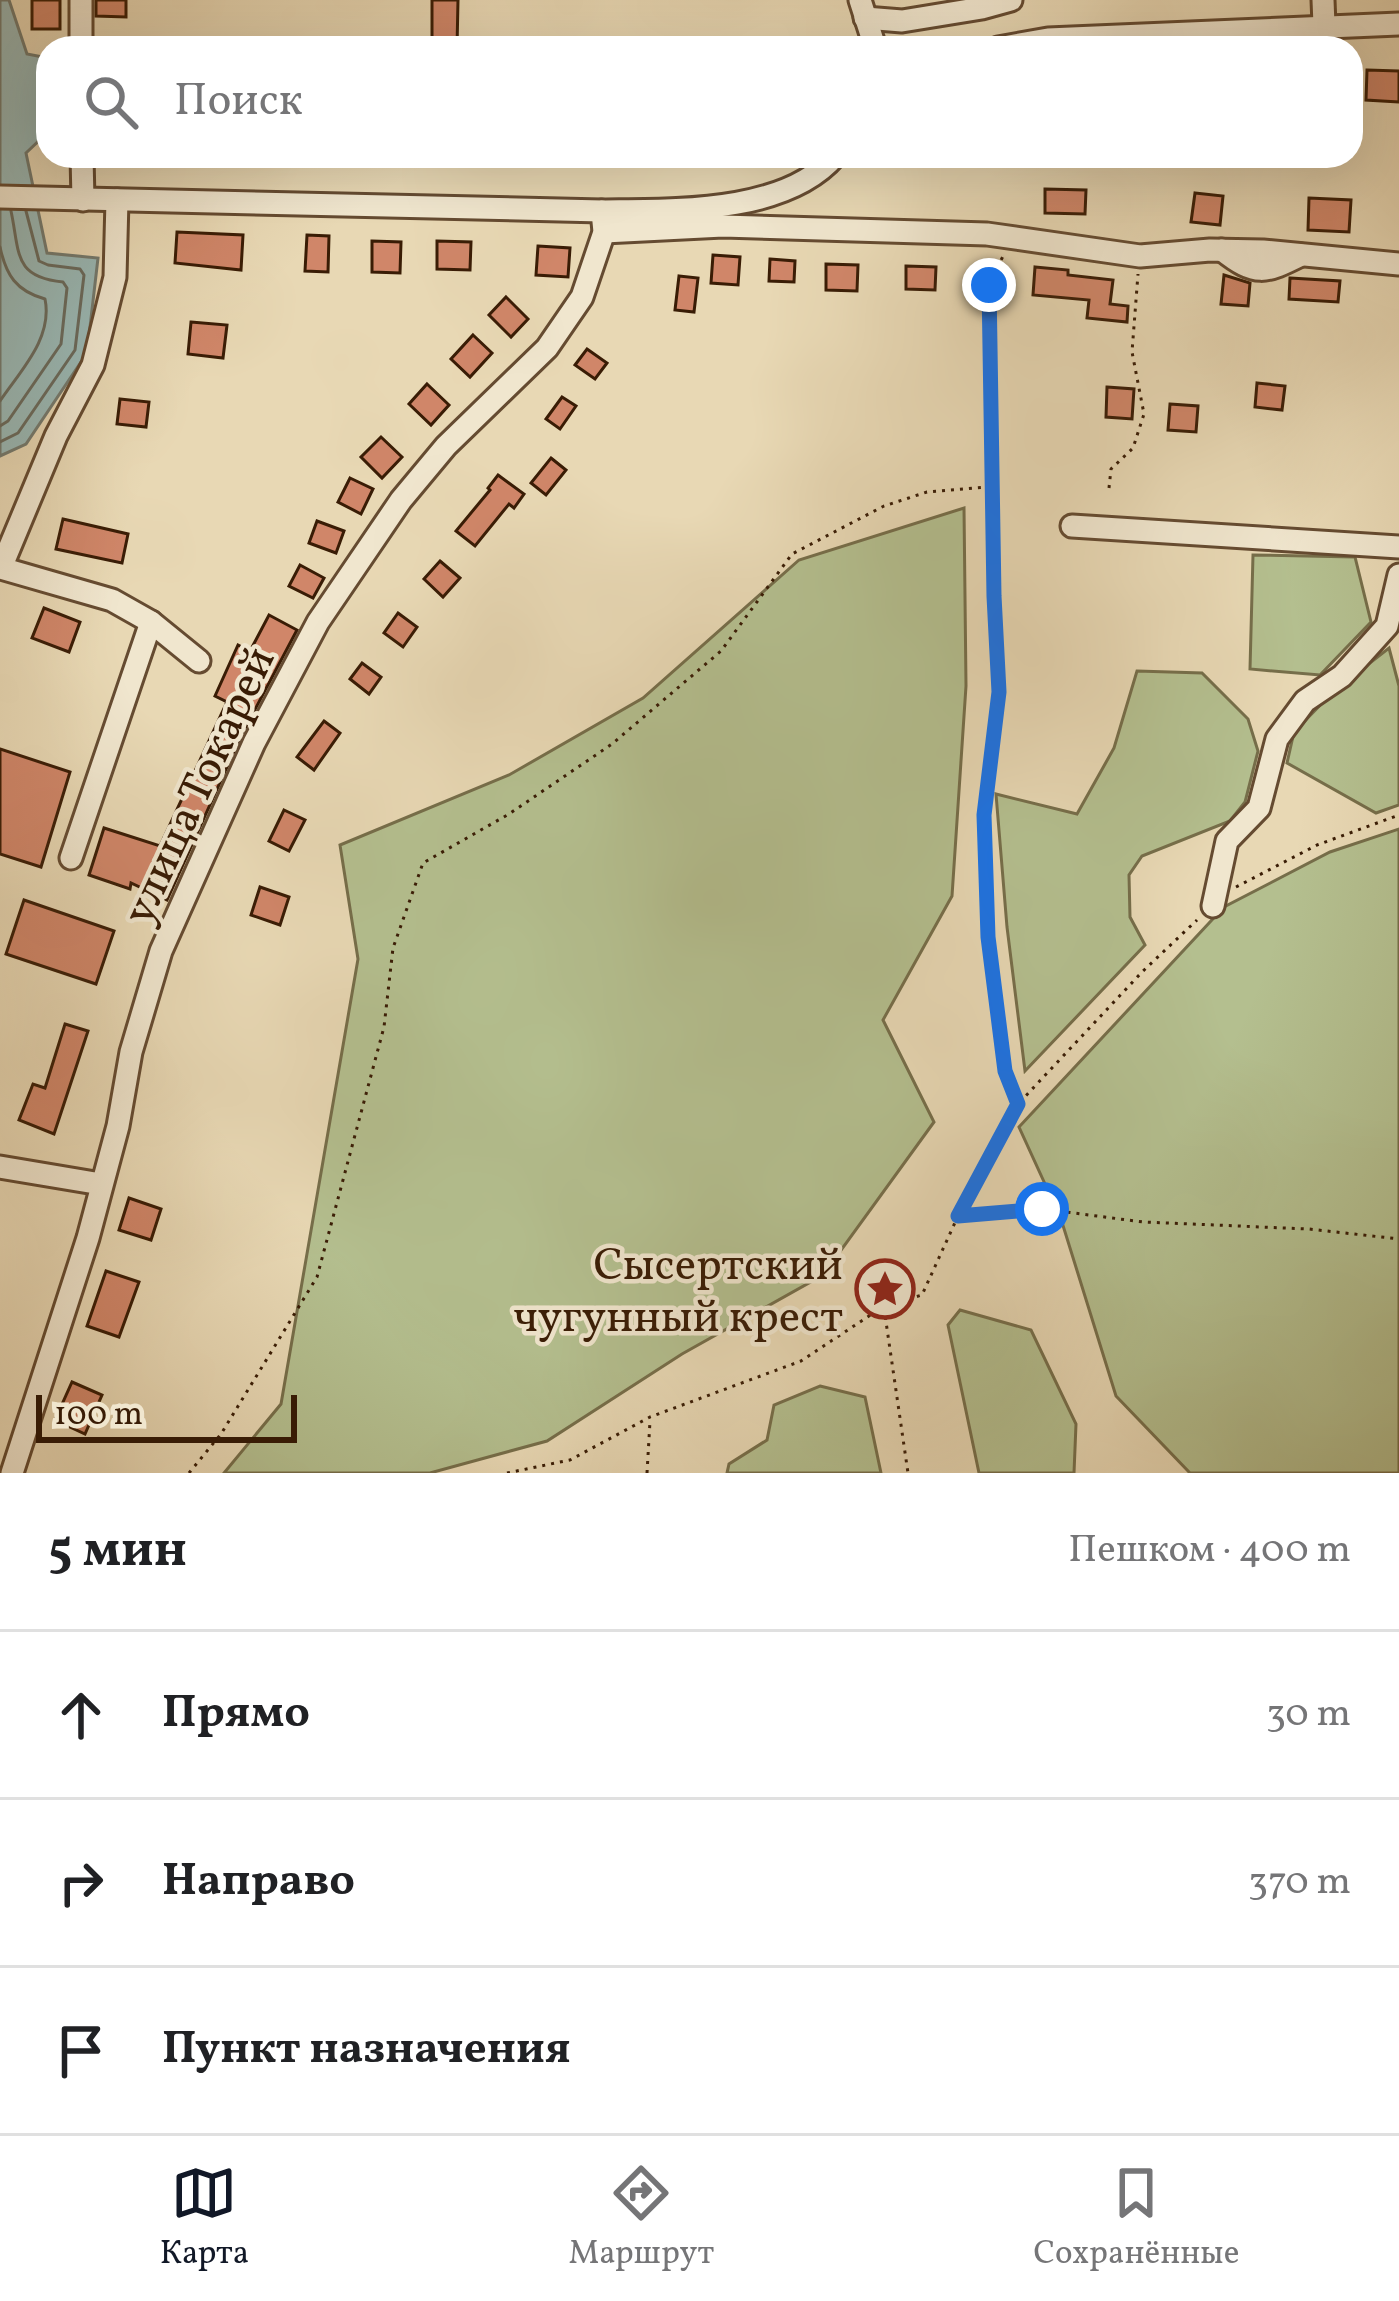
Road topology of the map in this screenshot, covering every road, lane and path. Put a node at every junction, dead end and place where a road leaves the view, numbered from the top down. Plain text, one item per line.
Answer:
1 (81, 0) edge
2 (1011, 0) edge
3 (1323, 0) edge
4 (863, 9) edge
5 (1399, 24) edge
6 (1324, 25) junction
7 (81, 36) edge
8 (1107, 36) edge
9 (82, 168) edge
10 (825, 168) edge
11 (0, 197) edge
12 (83, 200) junction
13 (117, 200) junction
14 (731, 202) junction
15 (603, 222) junction
16 (723, 226) junction
17 (987, 234) junction
18 (1140, 256) junction
19 (1399, 264) edge
20 (991, 487) junction
21 (1109, 488) dead end
22 (1072, 526) dead end
23 (1399, 548) edge
24 (1, 570) edge
25 (1399, 575) edge
26 (152, 622) junction
27 (199, 661) dead end
28 (1399, 815) edge
29 (71, 858) dead end
30 (1213, 906) junction
31 (1018, 1104) junction
32 (0, 1167) edge
33 (101, 1184) junction
34 (958, 1216) junction
35 (1399, 1239) edge
36 (884, 1306) junction
37 (650, 1417) junction
38 (12, 1473) edge
39 (189, 1473) edge
40 (507, 1473) edge
41 (647, 1473) edge
42 (908, 1473) edge

1 - 7 street
2 - 4 street
3 - 6 street
5 - 6 street
6 - 8 street
9 - 12 street
10 - 14 street
11 - 12 street
12 - 13 street
13 - 15 street
13 - 24 street
14 - 15 street
14 - 16 street
15 - 16 street
15 - 33 street, улица Токарей
16 - 17 street
17 - 18 street
17 - 20 path
18 - 19 street
18 - 21 path
20 - 31 path
20 - 39 path
22 - 23 street
24 - 26 street
25 - 30 street
26 - 27 street
26 - 29 street
28 - 30 path
30 - 31 path
31 - 34 path
32 - 33 street
33 - 38 street, улица Токарей
34 - 35 path
34 - 36 path
36 - 37 path
36 - 42 path
37 - 40 path
37 - 41 path

